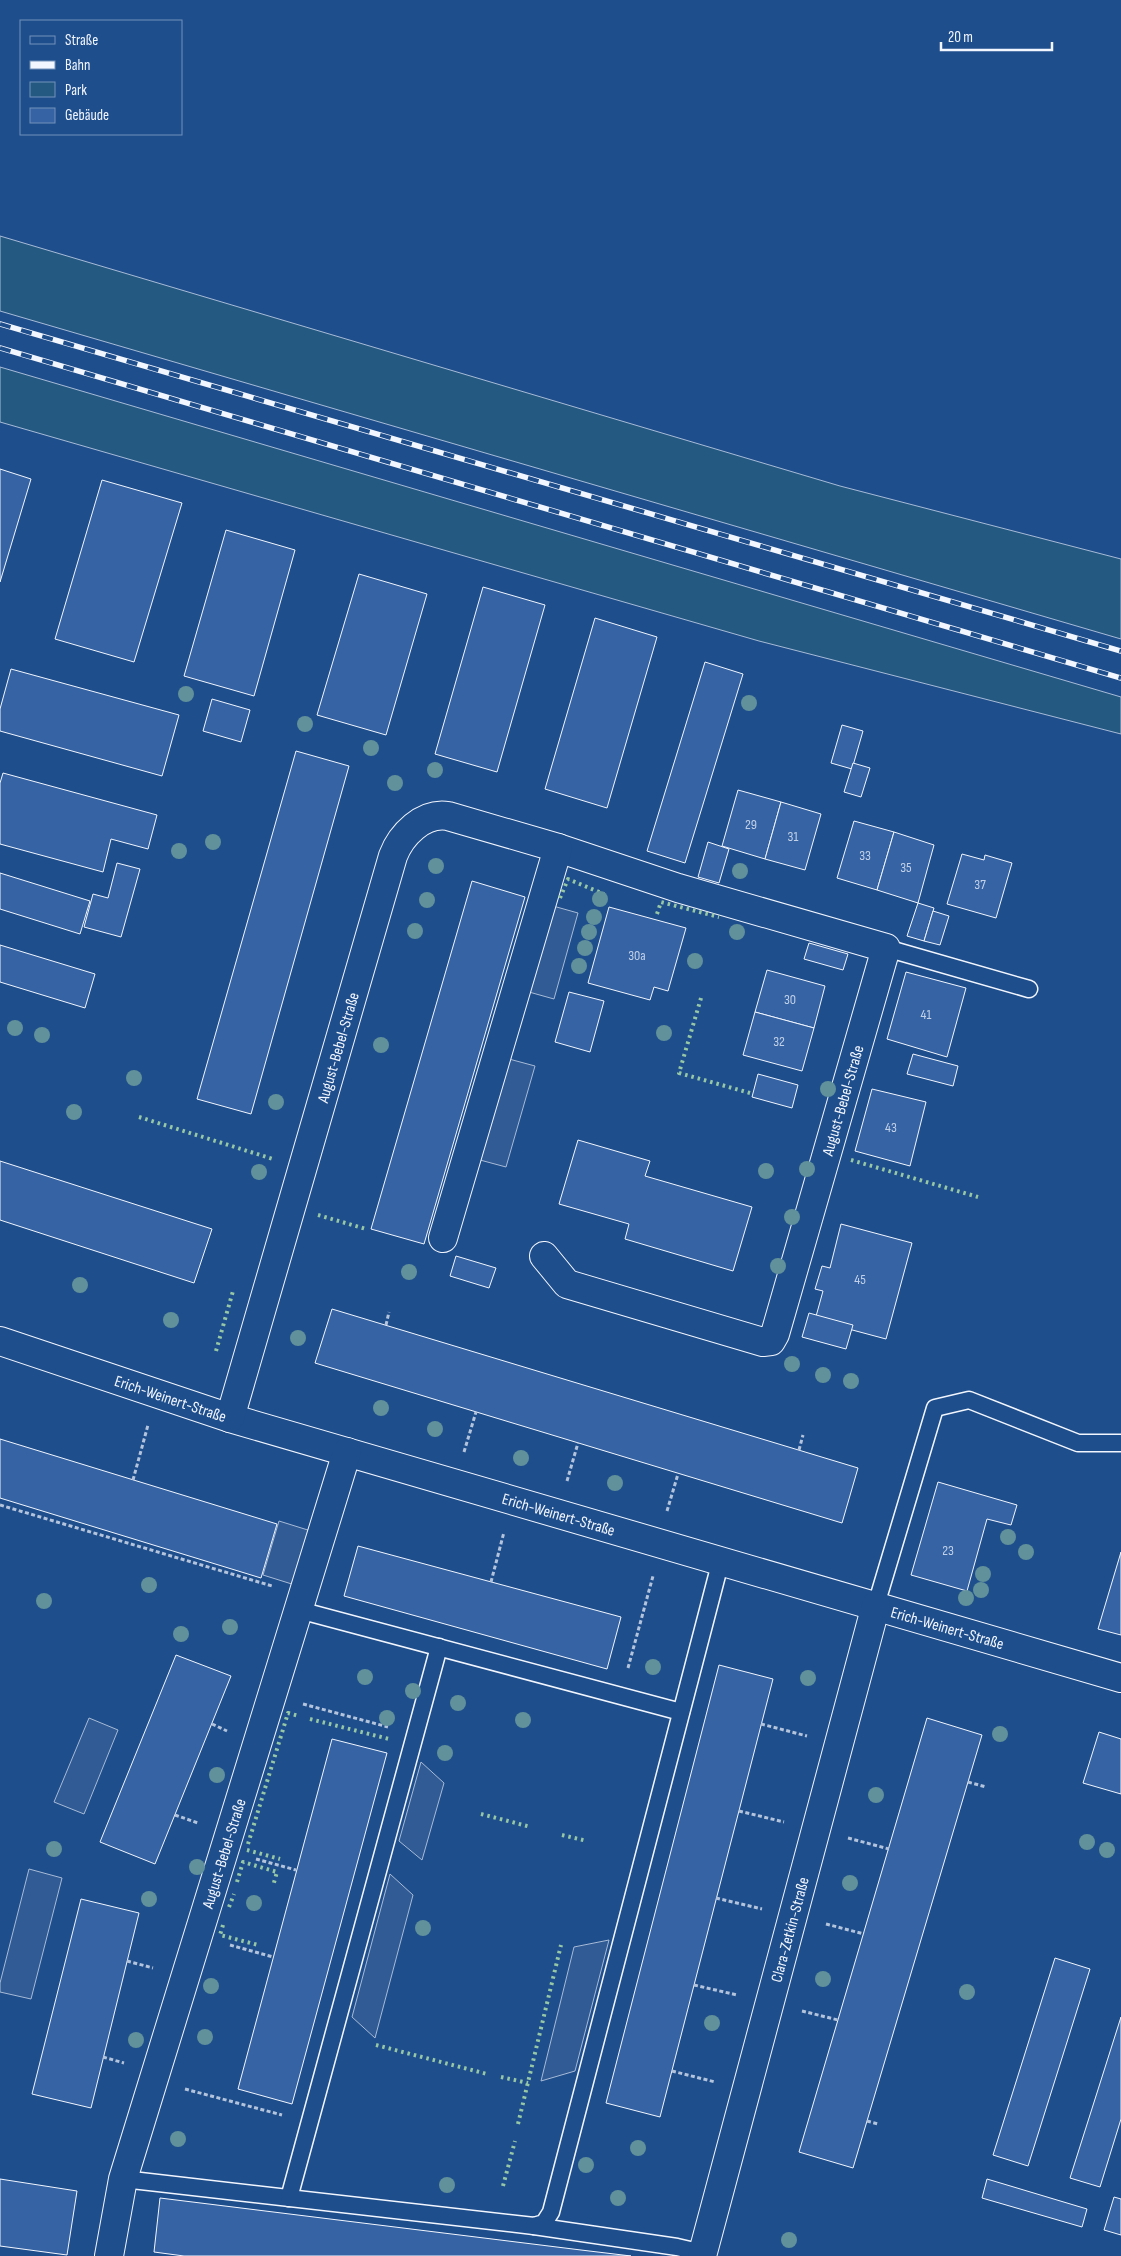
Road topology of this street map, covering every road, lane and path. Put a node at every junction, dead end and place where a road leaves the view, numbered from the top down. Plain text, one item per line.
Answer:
1 (558, 848) junction
2 (886, 948) junction
3 (1029, 989) dead end
4 (443, 1238) dead end
5 (544, 1256) dead end
6 (389, 1312) dead end
7 (386, 1325) dead end
8 (0, 1341) edge
9 (476, 1412) dead end
10 (230, 1418) junction
11 (149, 1421) dead end
12 (803, 1435) dead end
13 (578, 1443) dead end
14 (1121, 1443) edge
15 (799, 1450) dead end
16 (347, 1452) junction
17 (463, 1456) dead end
18 (678, 1474) dead end
19 (133, 1480) dead end
20 (566, 1486) dead end
21 (0, 1506) edge
22 (33, 1509) dead end
23 (31, 1515) junction
24 (666, 1516) dead end
25 (506, 1526) dead end
26 (200, 1560) dead end
27 (721, 1560) junction
28 (199, 1564) junction
29 (655, 1569) dead end
30 (491, 1582) dead end
31 (301, 1603) junction
32 (876, 1605) junction
33 (439, 1647) junction
34 (1121, 1678) edge
35 (620, 1696) junction
36 (297, 1702) dead end
37 (681, 1712) junction
38 (761, 1724) dead end
39 (416, 1735) junction
40 (813, 1737) dead end
41 (968, 1782) dead end
42 (986, 1787) dead end
43 (739, 1811) dead end
44 (789, 1824) dead end
45 (843, 1836) dead end
46 (889, 1849) dead end
47 (250, 1857) dead end
48 (296, 1870) dead end
49 (716, 1898) dead end
50 (766, 1910) dead end
51 (820, 1922) dead end
52 (864, 1934) dead end
53 (222, 1942) dead end
54 (273, 1957) dead end
55 (694, 1985) dead end
56 (743, 1997) dead end
57 (797, 2010) dead end
58 (838, 2020) dead end
59 (672, 2071) dead end
60 (153, 2080) junction
61 (720, 2083) dead end
62 (867, 2121) dead end
63 (309, 2123) junction
64 (878, 2124) dead end
65 (123, 2179) junction
66 (289, 2198) junction
67 (534, 2226) junction
68 (703, 2254) edge
69 (109, 2256) edge

1 - 2 street, August-Bebel-Straße
1 - 4 street
1 - 10 street, August-Bebel-Straße
2 - 3 lane
2 - 5 street, August-Bebel-Straße
6 - 7 path
8 - 10 street, Erich-Weinert-Straße
9 - 17 path
10 - 16 street, Erich-Weinert-Straße
11 - 19 path
12 - 15 path
13 - 20 path
14 - 32 lane
16 - 27 street, Erich-Weinert-Straße
16 - 31 street, August-Bebel-Straße
18 - 24 path
21 - 23 path
22 - 23 path
23 - 28 path
25 - 30 path
26 - 28 path
27 - 32 street, Erich-Weinert-Straße
27 - 37 lane
28 - 31 path
29 - 35 path
31 - 33 lane
31 - 60 street, August-Bebel-Straße
32 - 34 street, Erich-Weinert-Straße
32 - 68 street, Clara-Zetkin-Straße
33 - 35 lane
33 - 39 lane
35 - 37 lane
36 - 39 path
37 - 67 lane
38 - 40 path
39 - 63 lane
41 - 42 path
43 - 44 path
45 - 46 path
47 - 48 path
49 - 50 path
51 - 52 path
53 - 54 path
55 - 56 path
57 - 58 path
59 - 61 path
60 - 63 path
60 - 65 street, August-Bebel-Straße
62 - 64 path
63 - 66 lane
65 - 66 lane
65 - 69 street, August-Bebel-Straße
66 - 67 lane
67 - 68 lane

